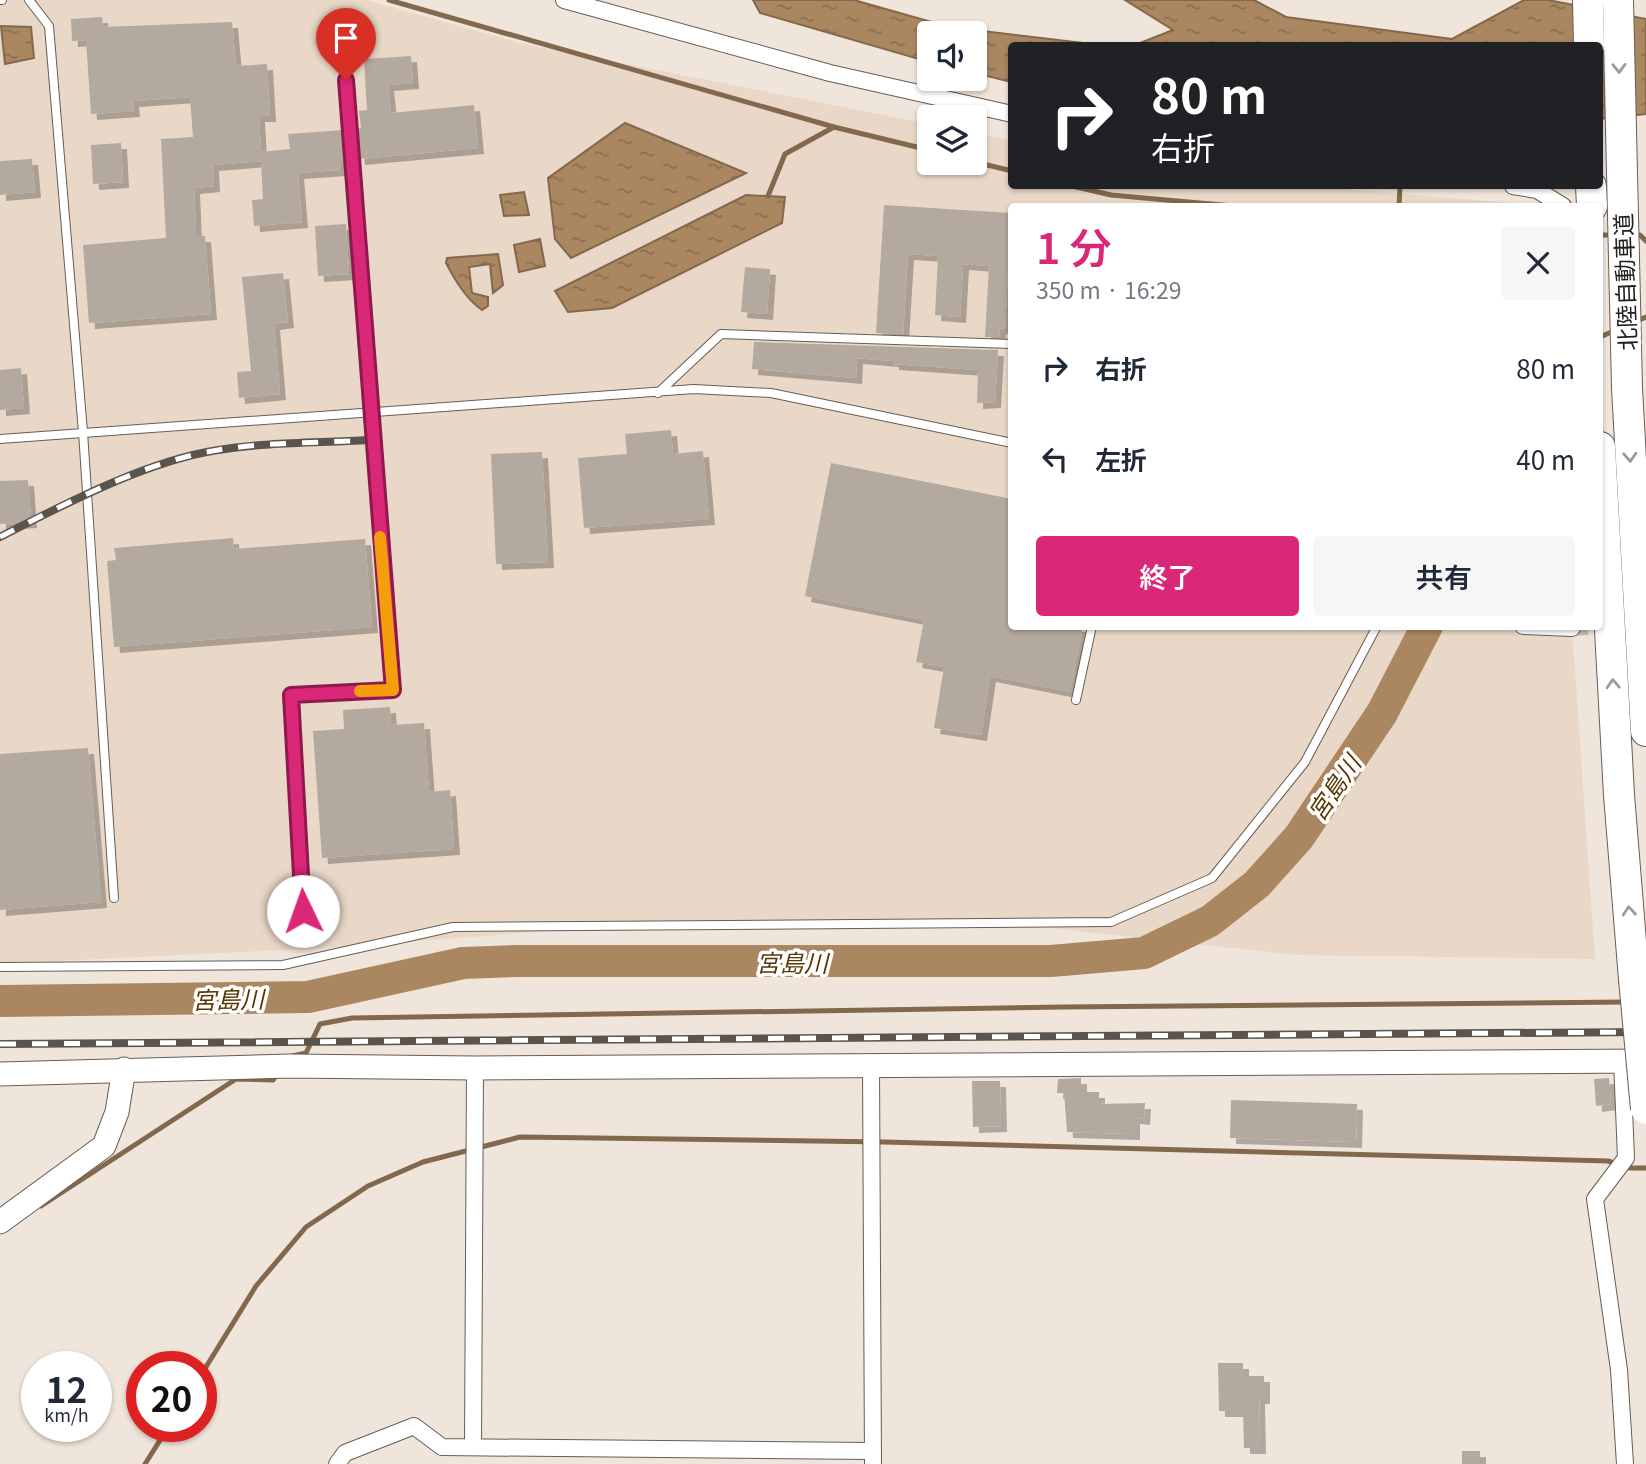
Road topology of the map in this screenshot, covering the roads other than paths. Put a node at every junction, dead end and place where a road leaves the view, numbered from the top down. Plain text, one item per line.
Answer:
1 (29, 0) edge
2 (564, 0) edge
3 (1588, 0) edge
4 (1618, 0) edge
5 (1589, 42) edge
6 (344, 53) dead end
7 (1008, 113) edge
8 (1531, 189) edge
9 (1558, 203) edge
10 (1008, 344) edge
11 (658, 393) junction
12 (370, 412) junction
13 (83, 432) junction
14 (0, 439) edge
15 (1008, 442) edge
16 (1603, 502) edge
17 (1090, 630) edge
18 (1375, 630) edge
19 (1076, 700) dead end
20 (1646, 730) edge
21 (114, 898) dead end
22 (303, 911) dead end
23 (0, 967) edge
24 (1622, 1061) junction
25 (1646, 1061) edge
26 (871, 1064) junction
27 (475, 1068) junction
28 (124, 1069) junction
29 (0, 1073) edge
30 (1646, 1109) edge
31 (0, 1222) edge
32 (473, 1447) junction
33 (873, 1457) edge
34 (337, 1464) edge
35 (1625, 1464) edge

1 - 13 lane
2 - 7 street
3 - 5 highway
4 -> 20 highway, 北陸自動車道
6 - 12 lane
8 - 9 street
10 - 11 lane
11 - 12 lane
11 - 15 lane
12 - 13 lane
12 - 22 lane
13 - 14 lane
13 - 21 lane
30 -> 16 highway, bridge
17 - 19 lane
18 - 23 lane
24 - 25 street
24 - 26 street
24 - 35 street
26 - 27 street
26 - 33 street
27 - 28 street
27 - 32 street
28 - 29 street
28 - 31 street
32 - 33 street
32 - 34 street

